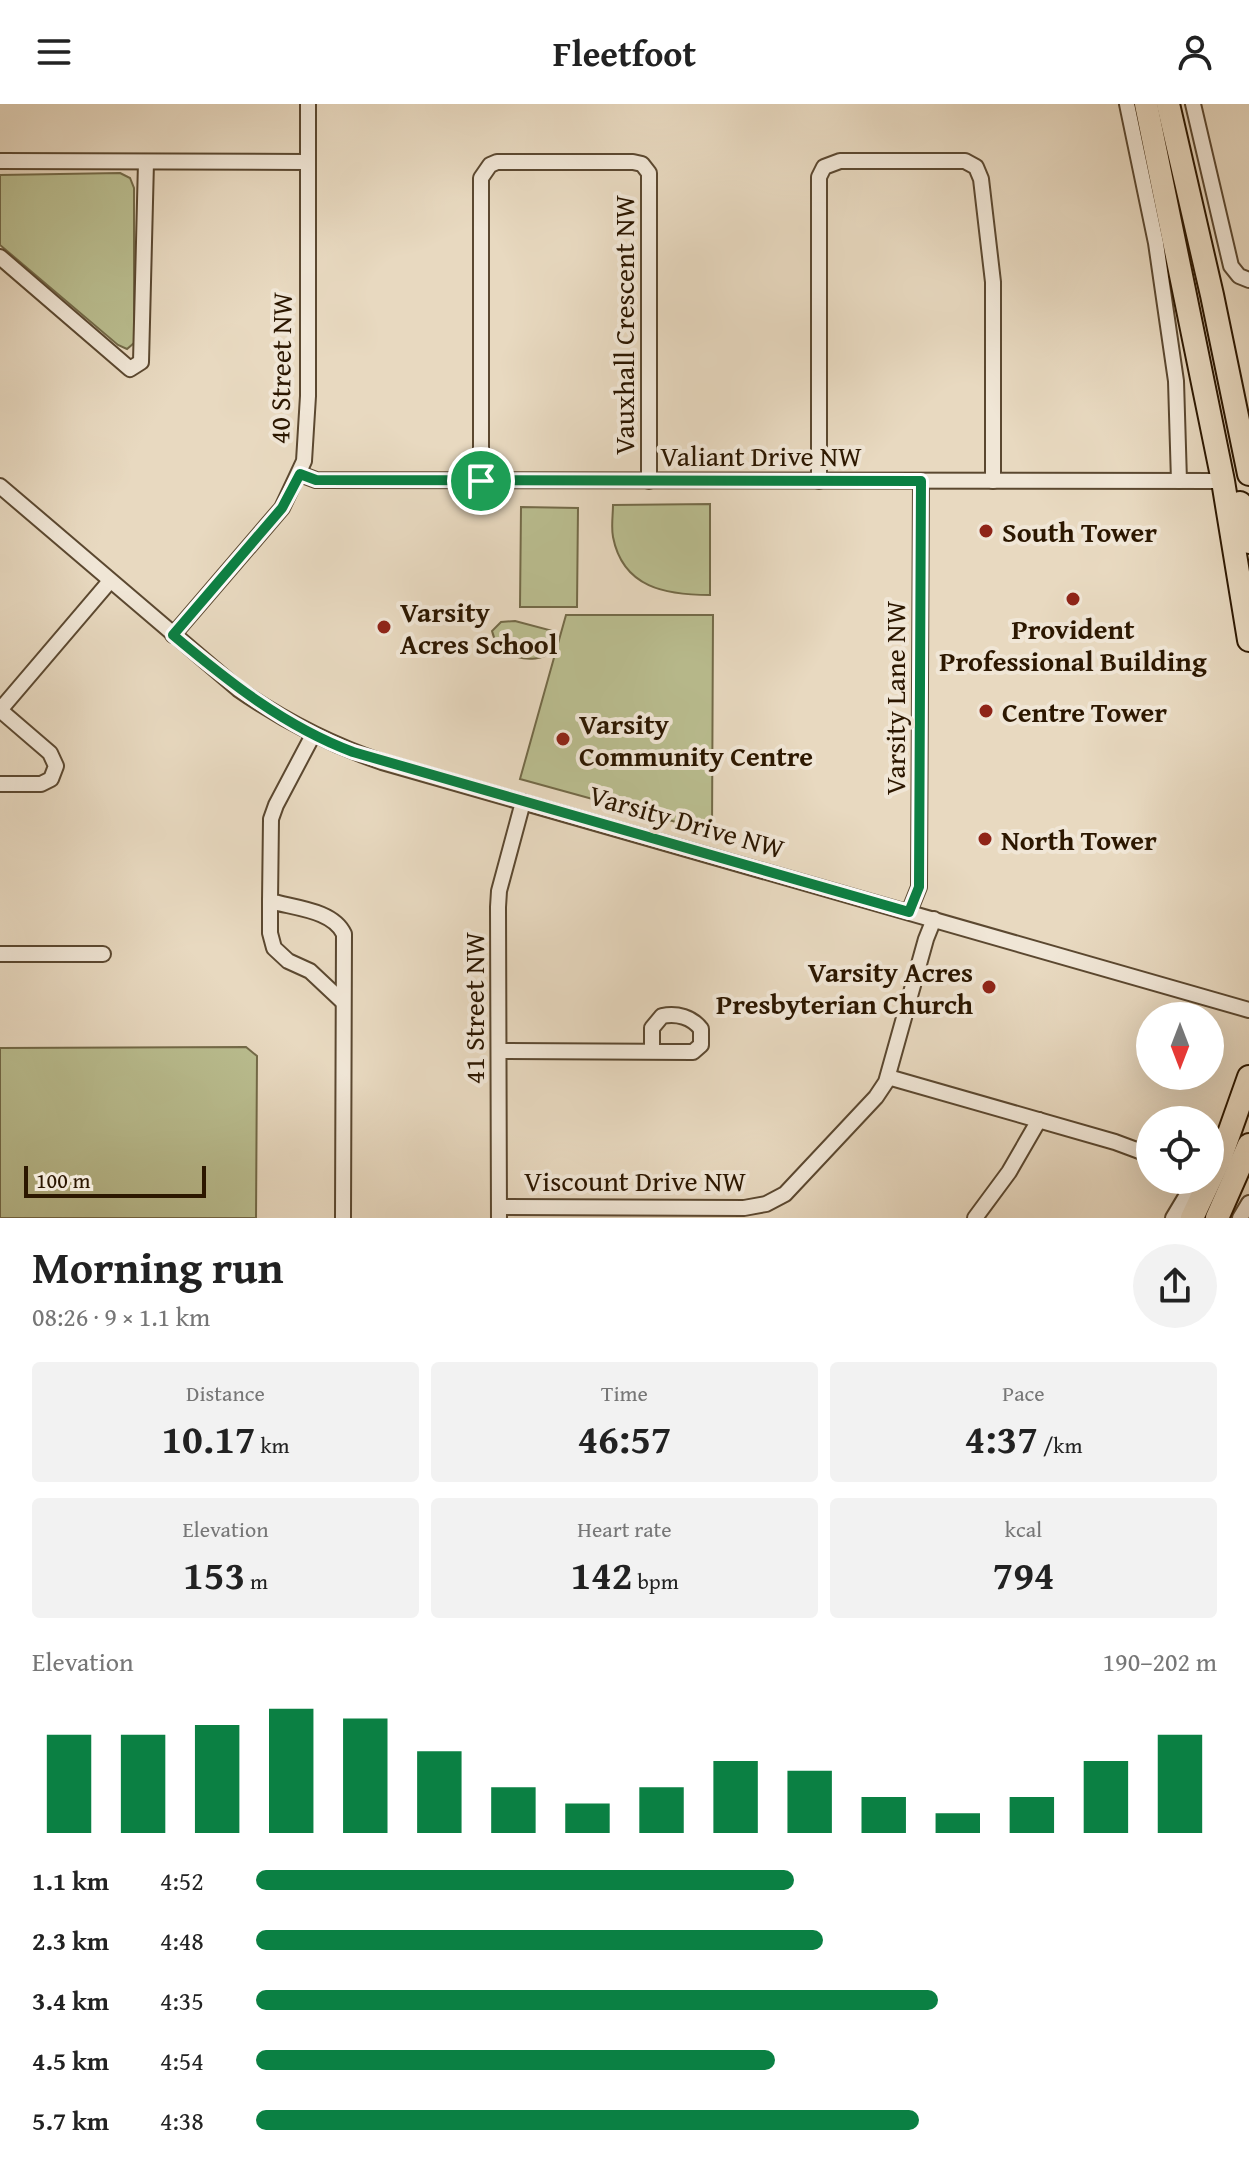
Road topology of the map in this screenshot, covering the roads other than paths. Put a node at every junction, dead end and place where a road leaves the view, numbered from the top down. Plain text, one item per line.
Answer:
1 (308, 104) edge
2 (1127, 104) edge
3 (1146, 104) edge
4 (1168, 104) edge
5 (1193, 104) edge
6 (0, 161) edge
7 (146, 162) junction
8 (307, 162) junction
9 (0, 257) edge
10 (1246, 278) edge
11 (300, 474) junction
12 (1249, 474) edge
13 (481, 481) junction
14 (649, 481) junction
15 (819, 481) junction
16 (921, 481) junction
17 (993, 481) junction
18 (1179, 481) junction
19 (1223, 481) junction
20 (0, 486) edge
21 (1249, 542) edge
22 (110, 581) junction
23 (173, 635) junction
24 (1249, 640) edge
25 (0, 710) edge
26 (313, 735) junction
27 (0, 784) edge
28 (523, 802) junction
29 (270, 901) junction
30 (909, 912) junction
31 (934, 919) junction
32 (0, 954) edge
33 (103, 954) dead end
34 (343, 1002) junction
35 (1249, 1010) edge
36 (499, 1051) junction
37 (652, 1052) dead end
38 (888, 1077) junction
39 (1249, 1077) edge
40 (1039, 1120) junction
41 (1249, 1145) edge
42 (1136, 1150) edge
43 (1187, 1194) edge
44 (1249, 1203) edge
45 (499, 1212) edge
46 (343, 1218) edge
47 (975, 1218) edge
48 (1173, 1218) edge
49 (1192, 1218) edge
50 (1217, 1218) edge
51 (1240, 1218) edge

1 - 8 street, 40 Street NW
2 - 18 street
3 - 19 main road
4 - 12 main road
5 - 10 street
6 - 7 street
7 - 8 street
7 - 9 street
8 - 11 street, 40 Street NW
11 - 13 street, Valiant Drive NW
11 - 23 street, 40 Street NW
13 - 14 street, Valiant Drive NW
13 - 14 street, Vauxhall Crescent NW
14 - 15 street, Valiant Drive NW
15 - 16 street, Valiant Drive NW
15 - 17 street
16 - 17 street, Valiant Drive NW
16 - 30 street, Varsity Lane NW
17 - 18 street, Valiant Drive NW
18 - 19 street, Valiant Drive NW
19 - 21 main road
19 - 24 main road
20 - 22 street, Varsity Drive NW
22 - 23 street, Varsity Drive NW
22 - 25 street
23 - 26 street, Varsity Drive NW
25 - 27 street
26 - 28 street, Varsity Drive NW
26 - 29 street
28 - 30 street, Varsity Drive NW
28 - 36 street, 41 Street NW
29 - 34 street
29 - 34 street
30 - 31 street, Varsity Drive NW
31 - 35 street, Varsity Drive NW
31 - 38 street, Viscount Drive NW
32 - 33 street
34 - 46 street
36 - 37 street
36 - 45 street, 41 Street NW
38 - 40 street
38 - 45 street, Viscount Drive NW
39 - 49 main road
40 - 42 street
40 - 47 street
41 - 50 main road
43 - 48 street
44 - 51 street

